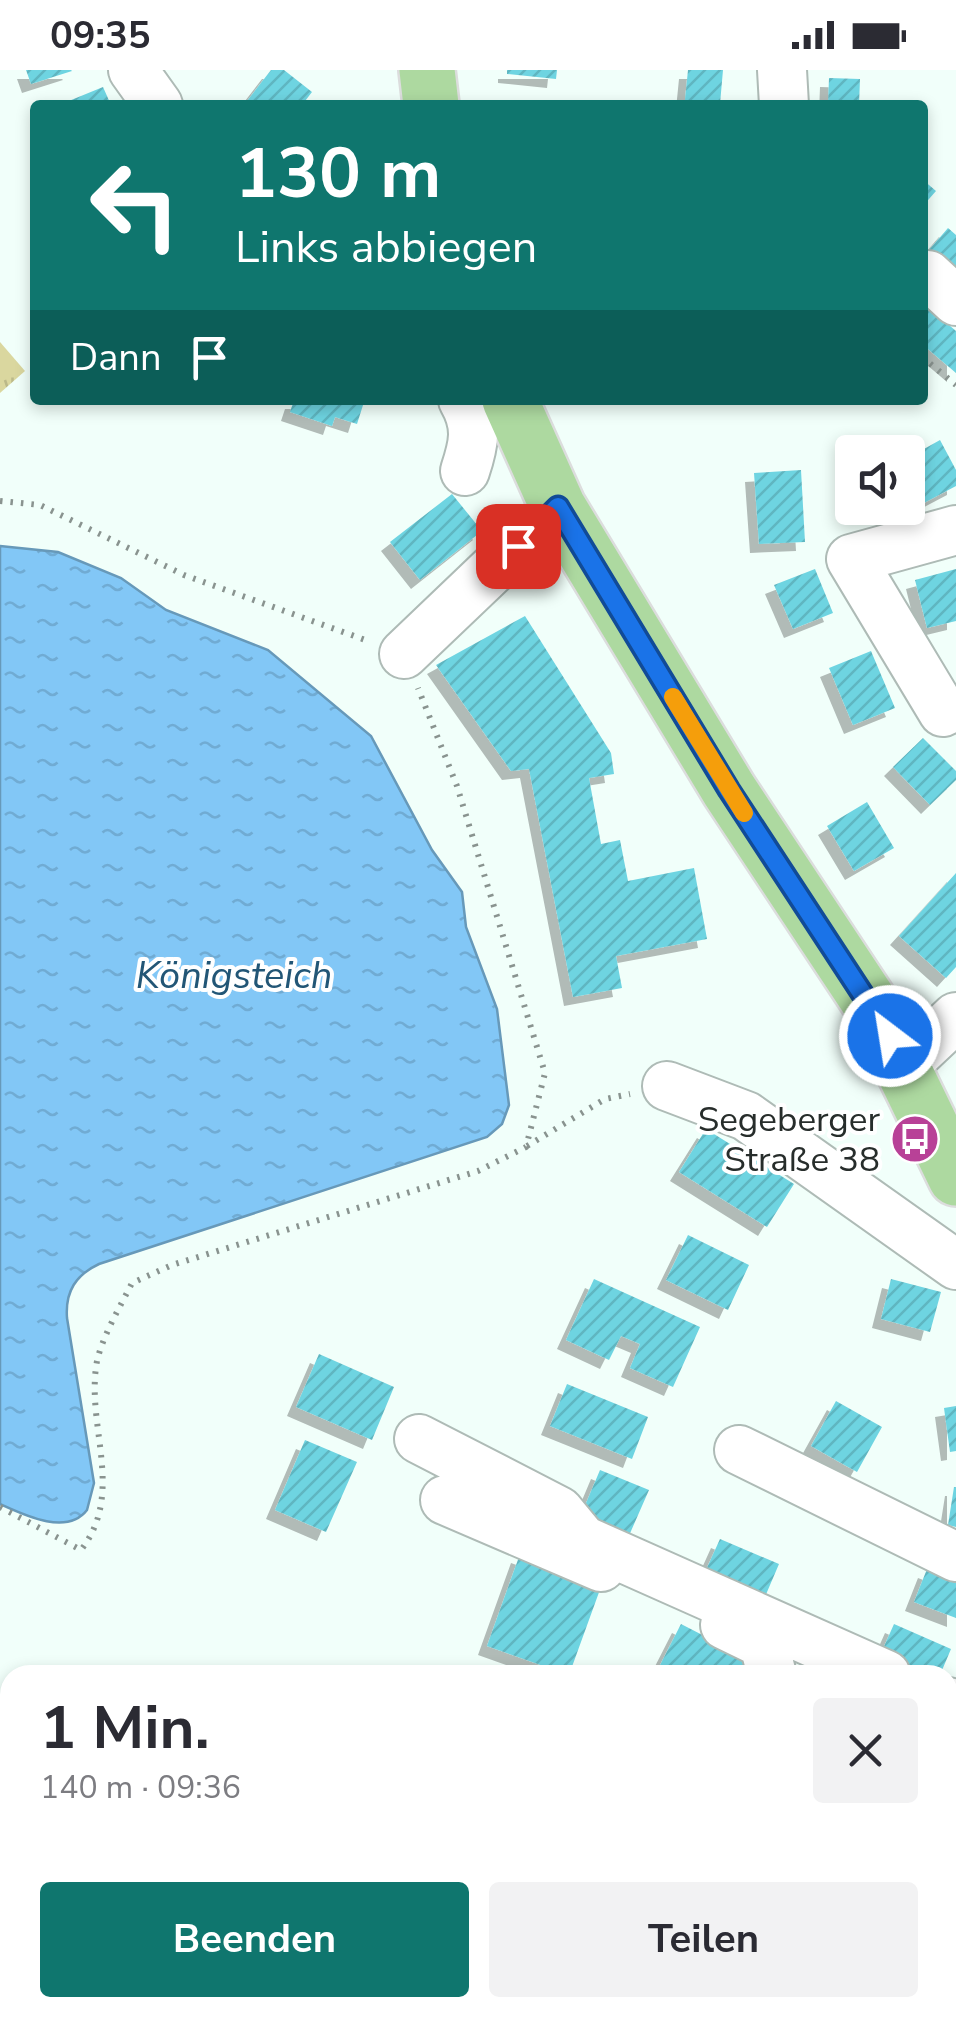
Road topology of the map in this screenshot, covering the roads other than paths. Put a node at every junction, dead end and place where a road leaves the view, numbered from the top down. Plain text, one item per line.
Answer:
1 (132, 70) edge
2 (427, 70) edge
3 (782, 70) edge
4 (154, 100) edge
5 (430, 100) edge
6 (784, 100) edge
7 (466, 405) edge
8 (512, 405) edge
9 (465, 472) dead end
10 (558, 507) junction
11 (956, 530) edge
12 (404, 654) road end
13 (942, 712) dead end
14 (956, 1017) edge
15 (905, 1064) junction
16 (667, 1086) road end
17 (956, 1178) edge
18 (956, 1266) edge
19 (419, 1440) dead end
20 (739, 1450) dead end
21 (861, 1490) dead end
22 (446, 1500) dead end
23 (956, 1536) edge
24 (956, 1557) edge
25 (769, 1665) edge
26 (864, 1665) edge

1 - 4 street
2 - 5 main road
3 - 6 street
7 - 9 street
8 - 10 main road
10 - 12 street
10 - 15 main road
11 - 13 street
14 - 15 street
15 - 17 main road
16 - 18 street
19 - 26 street
20 - 24 street
21 - 23 street
22 - 25 street

